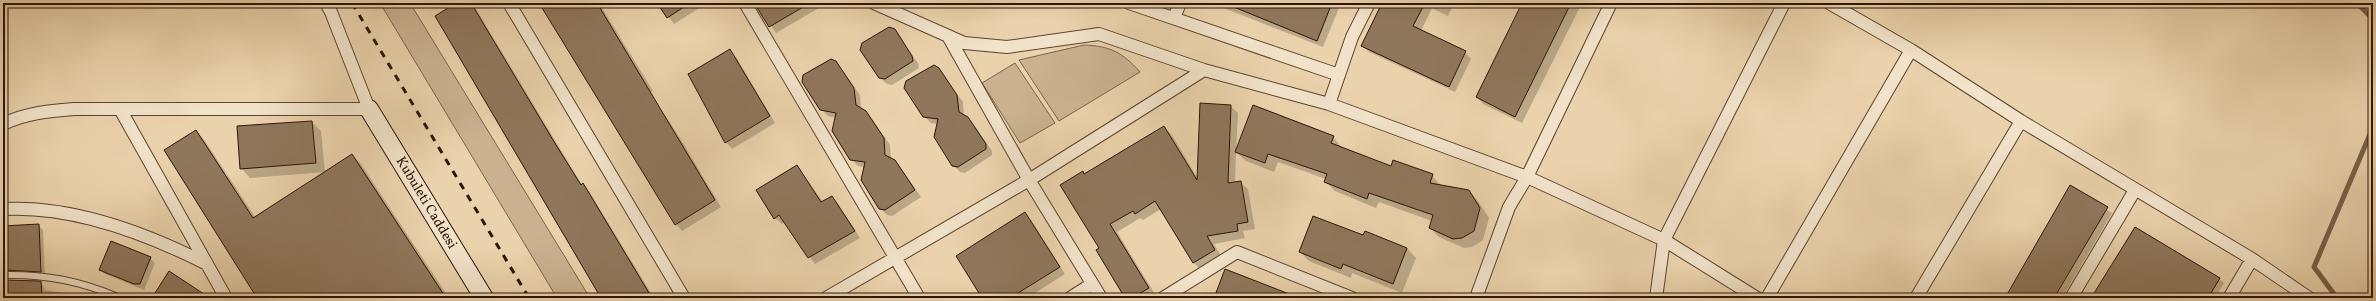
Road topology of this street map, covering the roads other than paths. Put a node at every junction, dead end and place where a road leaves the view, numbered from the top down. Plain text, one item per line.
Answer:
1 (326, 3) edge
2 (509, 3) edge
3 (745, 3) edge
4 (874, 3) edge
5 (1129, 3) edge
6 (1180, 3) edge
7 (1369, 3) edge
8 (1611, 3) edge
9 (1784, 3) edge
10 (1829, 3) edge
11 (1174, 18) junction
12 (948, 36) junction
13 (1911, 50) junction
14 (1204, 70) junction
15 (1339, 75) junction
16 (1329, 104) junction
17 (120, 109) junction
18 (369, 109) junction
19 (2021, 121) junction
20 (3, 124) edge
21 (1527, 177) junction
22 (1029, 180) junction
23 (2135, 190) junction
24 (3, 210) edge
25 (1664, 240) junction
26 (894, 257) junction
27 (2252, 259) junction
28 (207, 264) junction
29 (3, 275) edge
30 (1092, 284) junction
31 (120, 298) edge
32 (226, 298) edge
33 (484, 298) edge
34 (684, 298) edge
35 (826, 298) edge
36 (919, 298) edge
37 (1070, 298) edge
38 (1101, 298) edge
39 (1163, 298) edge
40 (1352, 298) edge
41 (1476, 298) edge
42 (1656, 298) edge
43 (1757, 298) edge
44 (1767, 298) edge
45 (1916, 298) edge
46 (2070, 298) edge
47 (2229, 298) edge
48 (2309, 298) edge

1 - 18 street
2 - 34 street
3 - 26 street
4 - 12 street
5 - 11 street
6 - 11 street
7 - 15 street
8 - 21 street
9 - 25 street
10 - 13 street
11 - 15 street
12 - 14 street
12 - 22 street
13 - 19 street
13 - 44 street
14 - 16 street
14 - 22 street
15 - 16 street
16 - 21 street
17 - 18 street
17 - 20 street
17 - 28 street
18 - 33 street, Kubuleti Caddesi
19 - 23 street
19 - 45 street
21 - 25 street
21 - 41 street
22 - 26 street
22 - 30 street
23 - 27 street
23 - 46 street
24 - 28 street
25 - 42 street
25 - 43 street
26 - 35 street
26 - 36 street
27 - 47 street
27 - 48 street
28 - 32 street
29 - 31 lane
30 - 37 street
30 - 38 street
39 - 40 street

